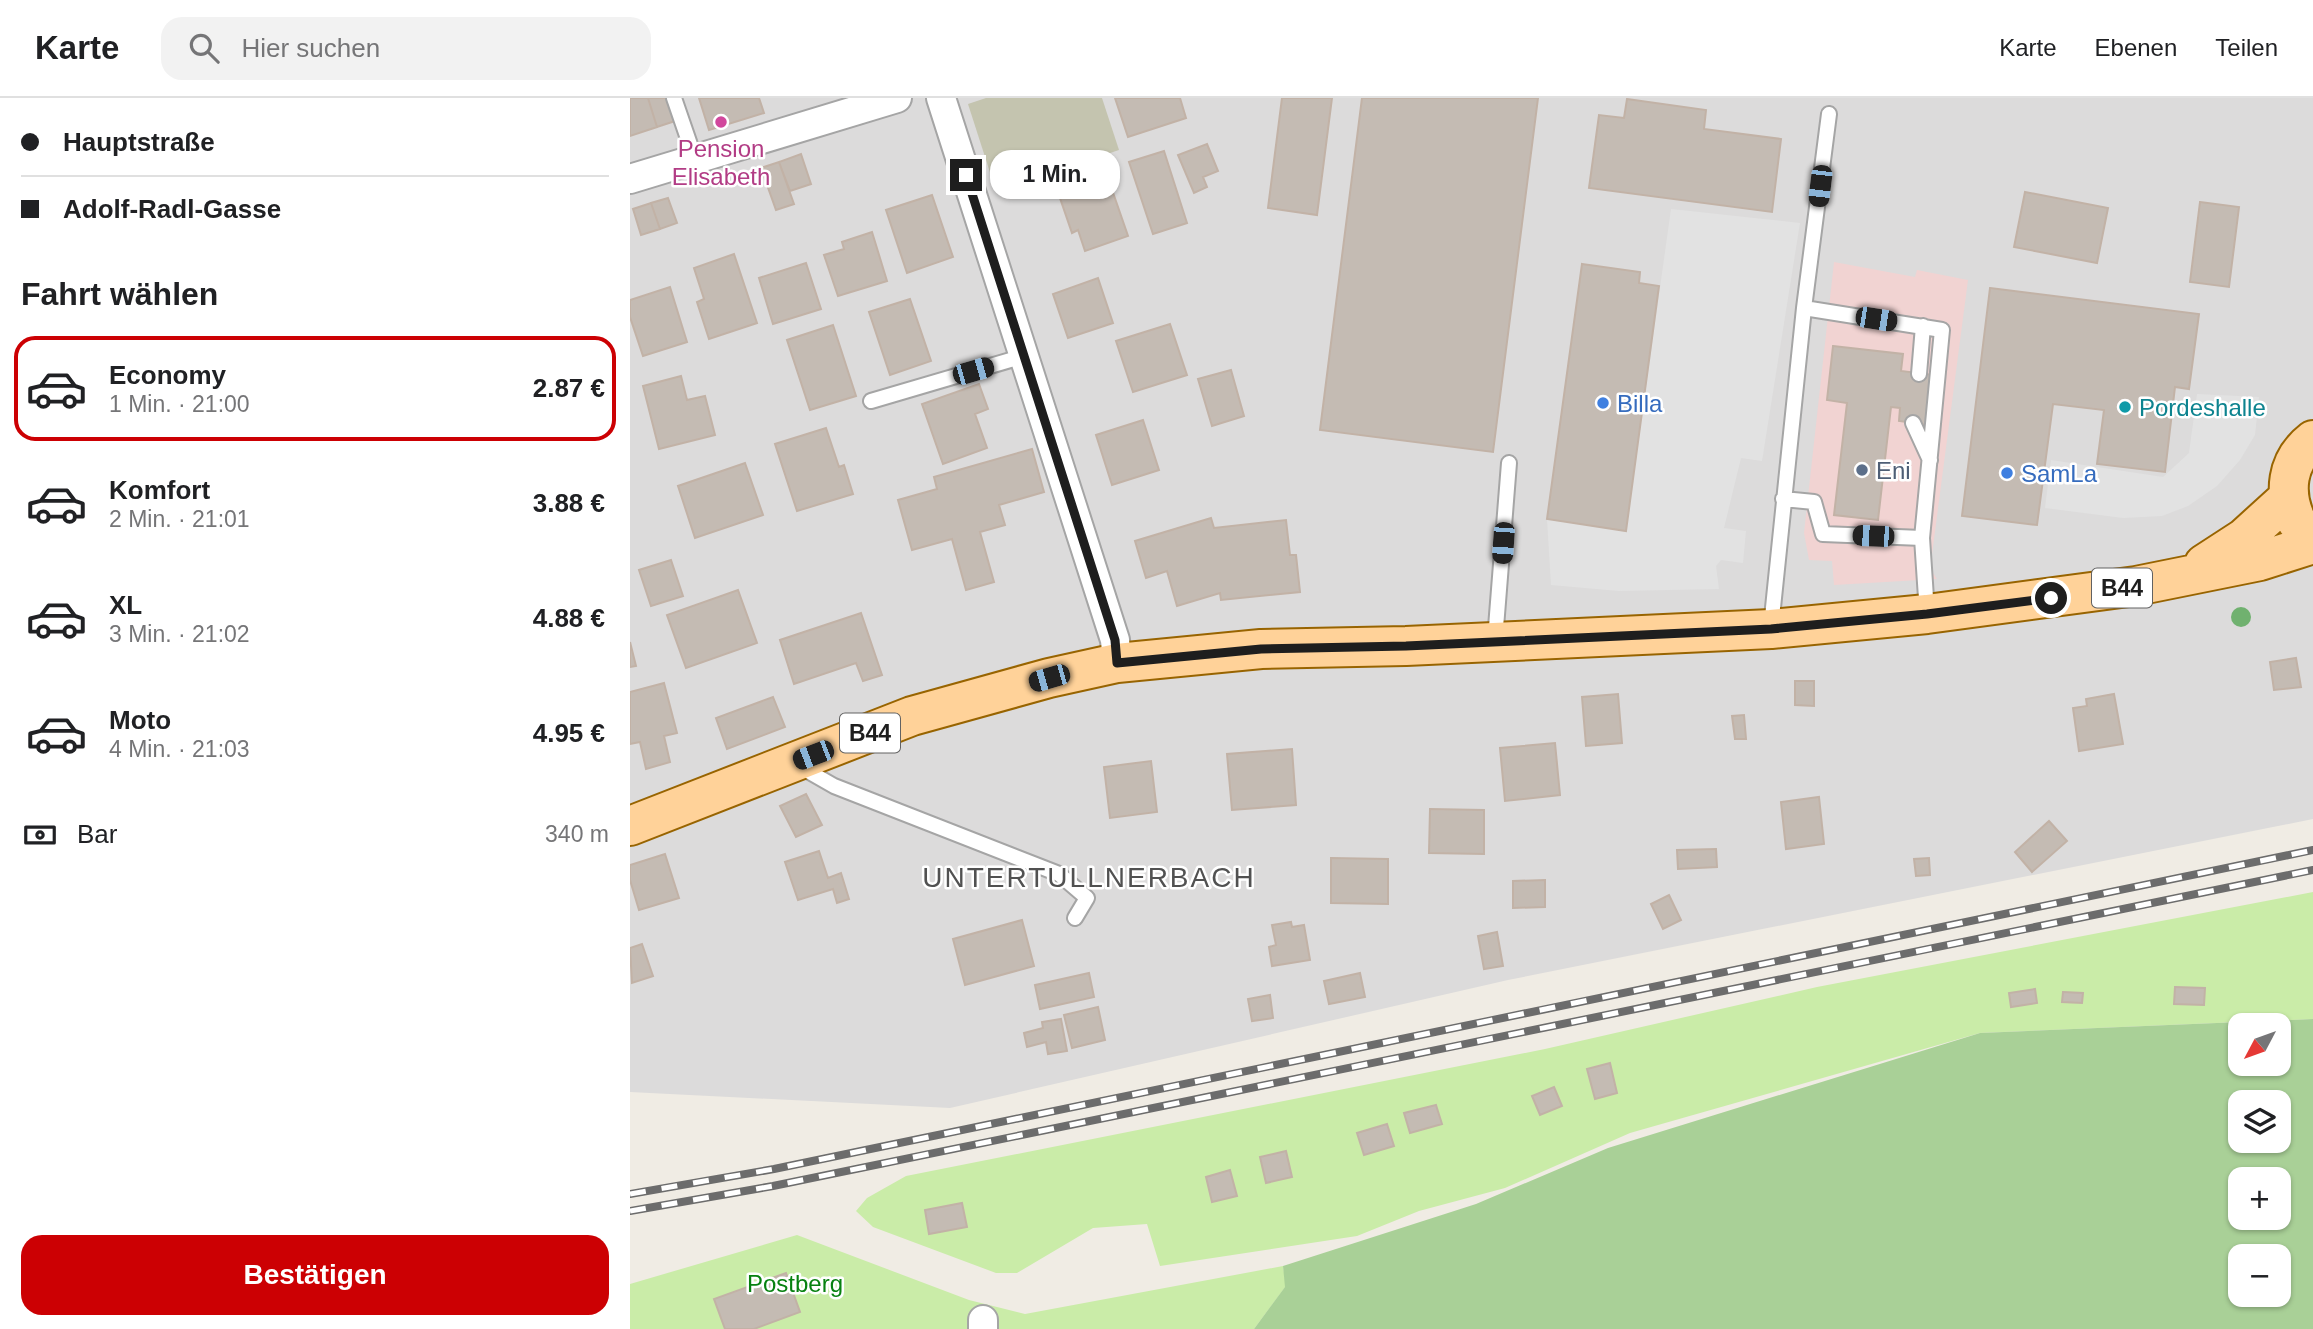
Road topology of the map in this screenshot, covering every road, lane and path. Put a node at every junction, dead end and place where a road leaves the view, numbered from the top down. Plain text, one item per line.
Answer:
1 (674, 98) edge
2 (897, 98) edge
3 (941, 98) edge
4 (1829, 114) dead end
5 (695, 159) junction
6 (630, 179) edge
7 (1804, 308) junction
8 (1923, 326) junction
9 (1024, 356) junction
10 (1919, 374) dead end
11 (871, 401) dead end
12 (1913, 423) dead end
13 (2313, 440) edge
14 (1930, 461) junction
15 (1509, 463) dead end
16 (2288, 498) junction
17 (1783, 499) junction
18 (1922, 538) junction
19 (2313, 542) edge
20 (2191, 573) junction
21 (1927, 614) junction
22 (1771, 629) junction
23 (1495, 642) junction
24 (1117, 663) junction
25 (793, 763) junction
26 (630, 826) edge
27 (1075, 918) dead end

1 - 5 lane
2 - 5 street
3 - 9 street
4 - 7 lane
5 - 6 street
7 - 8 lane
7 - 17 lane
8 - 10 lane
8 - 14 lane
9 - 11 lane
9 - 24 street
12 - 14 lane
13 - 16 main road
14 - 18 lane
15 - 23 lane
16 - 19 main road, B44
16 - 20 main road, B44
17 - 18 lane
17 - 22 lane
18 - 21 lane
19 - 20 main road, B44
20 - 21 main road, B44
21 - 22 main road, B44
22 - 23 main road, B44
23 - 24 main road, B44
24 - 25 main road, B44
25 - 26 main road, B44
25 - 27 lane

